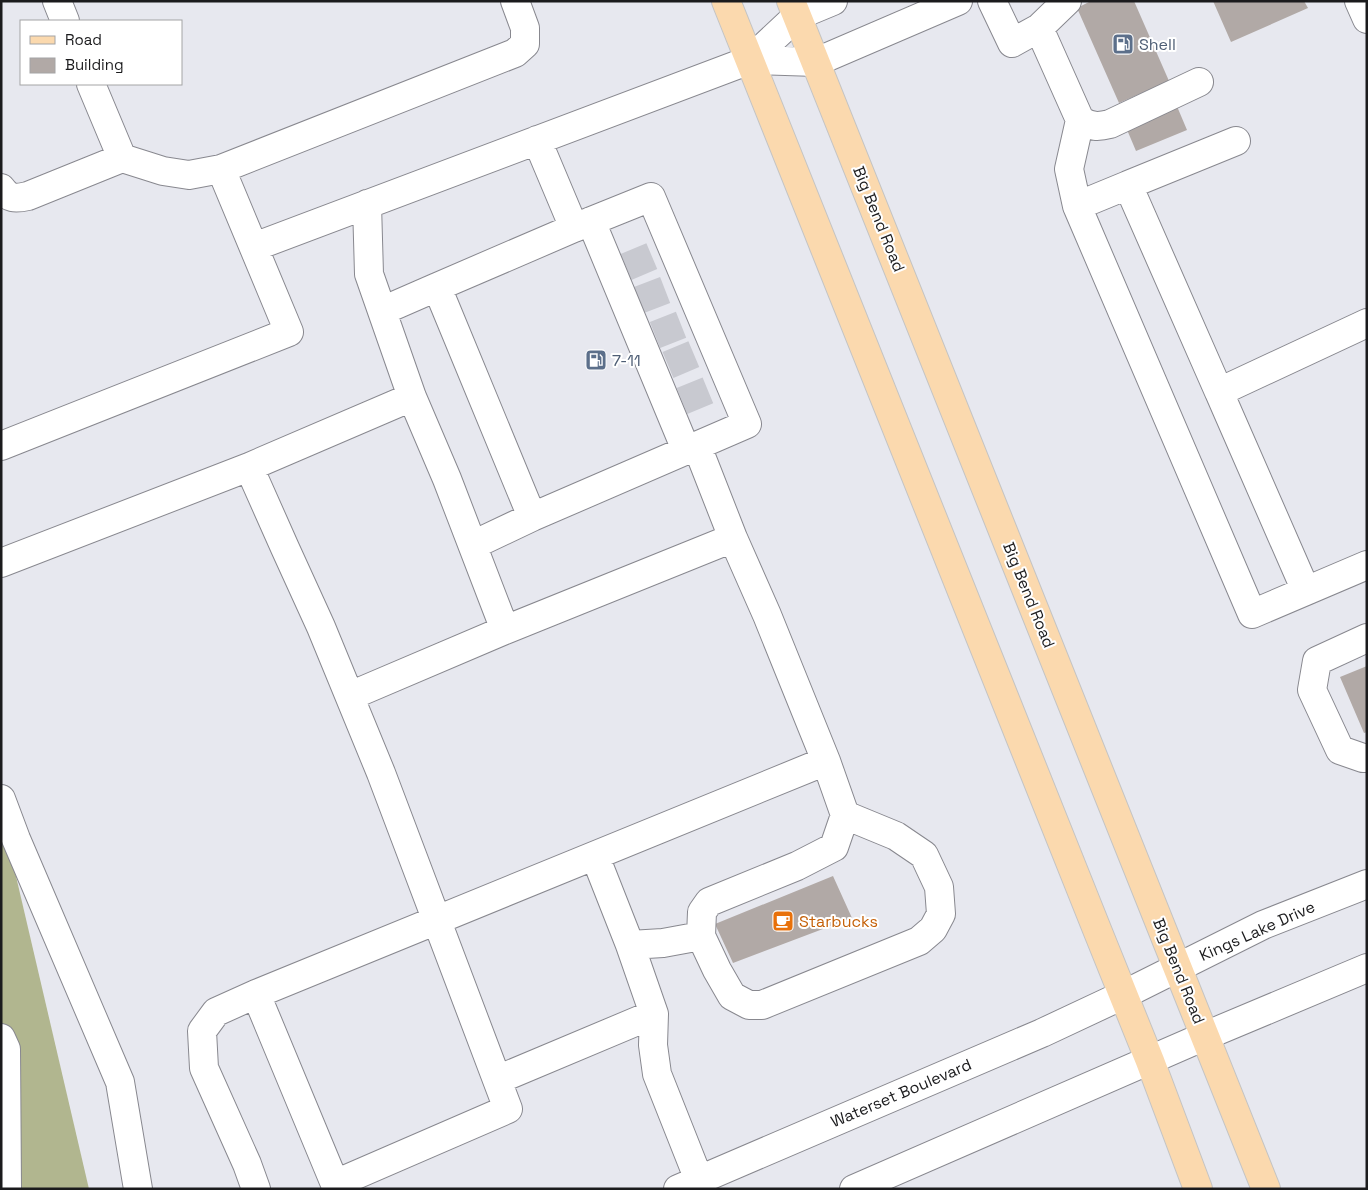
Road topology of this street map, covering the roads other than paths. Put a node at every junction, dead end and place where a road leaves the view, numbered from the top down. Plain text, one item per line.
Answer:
1 (57, 1) edge
2 (515, 1) edge
3 (726, 1) edge
4 (833, 1) edge
5 (958, 1) edge
6 (992, 1) edge
7 (1067, 1) edge
8 (1359, 1) edge
9 (794, 9) edge
10 (1367, 19) edge
11 (65, 20) edge
12 (1039, 28) junction
13 (750, 60) junction
14 (816, 62) junction
15 (1199, 82) dead end
16 (91, 85) edge
17 (1080, 120) junction
18 (537, 140) junction
19 (1236, 141) dead end
20 (122, 158) junction
21 (221, 170) junction
22 (1128, 185) junction
23 (1, 188) edge
24 (367, 204) junction
25 (1077, 206) junction
26 (583, 224) junction
27 (254, 247) junction
28 (436, 287) junction
29 (382, 311) junction
30 (1367, 323) edge
31 (1219, 392) junction
32 (412, 396) junction
33 (1, 446) edge
34 (691, 448) junction
35 (249, 467) junction
36 (532, 517) junction
37 (733, 538) junction
38 (473, 545) junction
39 (1, 564) edge
40 (1367, 565) edge
41 (1306, 590) junction
42 (506, 630) junction
43 (1367, 638) edge
44 (1367, 656) edge
45 (350, 696) junction
46 (1367, 747) edge
47 (1367, 758) edge
48 (826, 762) junction
49 (1, 799) edge
50 (845, 815) junction
51 (594, 856) junction
52 (1367, 884) edge
53 (436, 921) junction
54 (701, 936) junction
55 (630, 945) junction
56 (1177, 967) junction
57 (1367, 968) edge
58 (256, 994) junction
59 (1123, 995) junction
60 (654, 1014) junction
61 (1205, 1036) junction
62 (1, 1038) edge
63 (1150, 1061) junction
64 (497, 1080) junction
65 (689, 1184) edge
66 (329, 1186) edge
67 (7, 1189) edge
68 (138, 1189) edge
69 (256, 1189) edge
70 (854, 1189) edge
71 (1198, 1189) edge
72 (1266, 1189) edge

1 - 11 street
2 - 21 street
3 - 13 main road
4 - 9 street
5 - 14 street
6 - 12 street
7 - 12 street
8 - 10 street
9 - 13 street
9 - 14 main road, Big Bend Road
12 - 17 street
13 - 14 street
13 - 18 street
13 - 59 main road
14 - 56 main road, Big Bend Road
15 - 17 street
16 - 20 street
17 - 25 street
18 - 24 street
18 - 26 street
19 - 22 street
20 - 21 street
20 - 23 street
21 - 27 street
22 - 25 street
22 - 31 street
24 - 27 street
24 - 29 street
25 - 41 street
26 - 28 street
26 - 34 street
26 - 34 street
27 - 33 street
28 - 29 street
28 - 36 street
29 - 32 street
30 - 31 street
31 - 41 street
32 - 35 street
32 - 38 street
34 - 36 street
34 - 37 street
35 - 39 street
35 - 45 street
36 - 38 street
37 - 42 street
37 - 48 street
38 - 42 street
40 - 41 street
42 - 45 street
43 - 47 street
44 - 46 street
45 - 53 street
48 - 50 street
48 - 51 street
49 - 68 street
50 - 54 street
50 - 54 street
51 - 53 street
51 - 55 street
52 - 56 street, Kings Lake Drive
53 - 58 street
53 - 64 street
54 - 55 street
55 - 60 street
56 - 59 street, Kings Lake Drive
56 - 61 main road, Big Bend Road
57 - 61 street
58 - 66 street
58 - 69 street
59 - 63 main road
59 - 65 street, Waterset Boulevard
60 - 64 street
60 - 65 street
61 - 63 street
61 - 72 main road, Big Bend Road
62 - 67 street
63 - 70 street
63 - 71 main road
64 - 66 street

